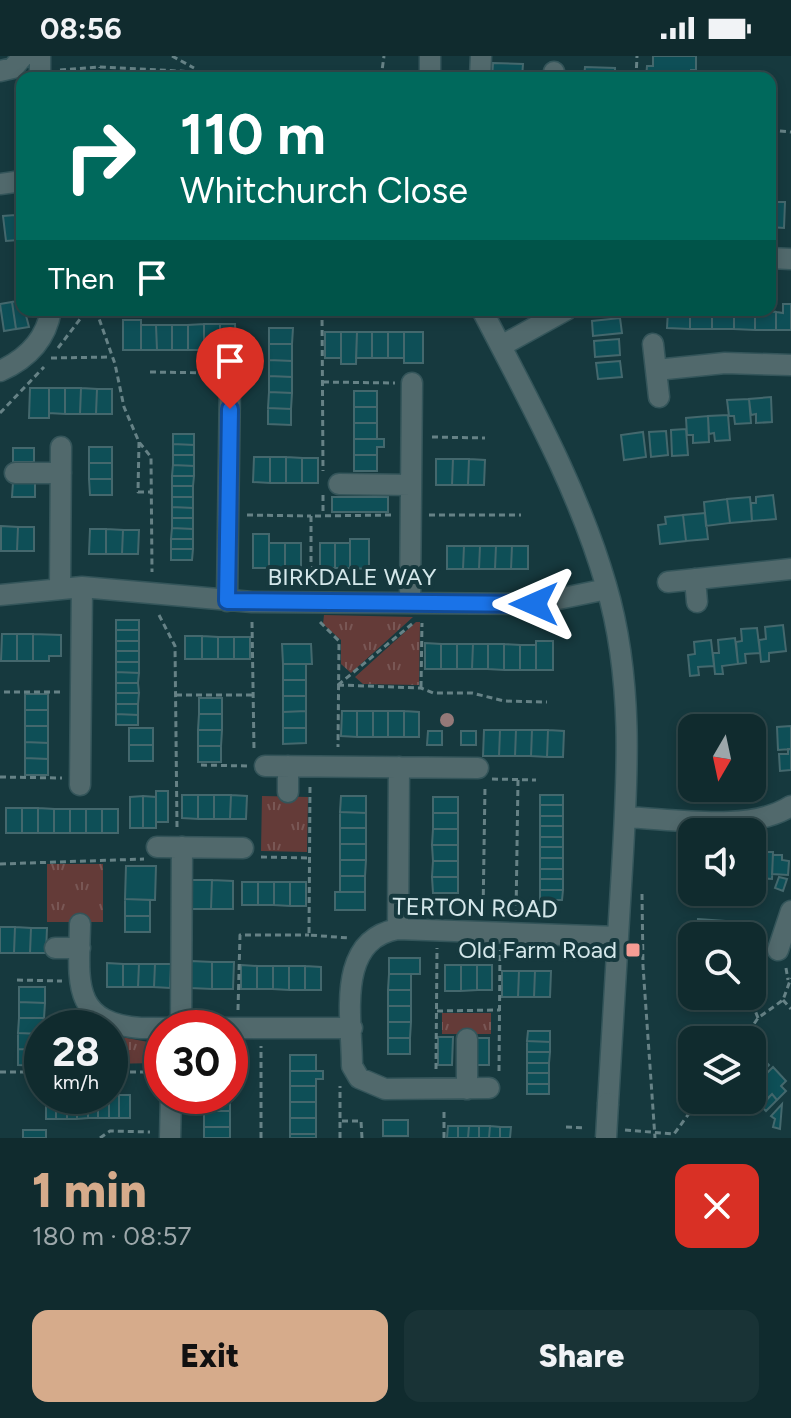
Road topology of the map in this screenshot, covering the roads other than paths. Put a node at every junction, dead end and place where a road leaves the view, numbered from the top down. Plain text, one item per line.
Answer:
1 (23, 56) edge
2 (0, 71) edge
3 (50, 316) edge
4 (485, 316) edge
5 (555, 316) edge
6 (653, 344) dead end
7 (501, 346) junction
8 (791, 365) edge
9 (656, 370) junction
10 (0, 371) edge
11 (230, 381) road end
12 (412, 383) road end
13 (659, 397) dead end
14 (61, 447) dead end
15 (25, 473) dead end
16 (61, 473) junction
17 (328, 484) road end
18 (411, 485) junction
19 (791, 569) edge
20 (695, 579) junction
21 (668, 582) dead end
22 (82, 587) junction
23 (60, 588) junction
24 (607, 589) junction
25 (0, 595) edge
26 (227, 601) junction
27 (697, 602) dead end
28 (416, 609) junction
29 (260, 766) road end
30 (288, 766) junction
31 (399, 767) junction
32 (478, 768) dead end
33 (80, 785) road end
34 (288, 792) dead end
35 (791, 806) edge
36 (625, 817) junction
37 (243, 848) road end
38 (789, 923) edge
39 (80, 924) dead end
40 (398, 929) junction
41 (618, 937) junction
42 (55, 948) dead end
43 (80, 948) junction
44 (776, 954) road end
45 (180, 1010) edge
46 (144, 1027) edge
47 (248, 1028) edge
48 (352, 1028) junction
49 (467, 1039) dead end
50 (489, 1088) road end
51 (467, 1089) junction
52 (171, 1114) edge
53 (606, 1132) edge
54 (170, 1135) edge

1 - 2 street
3 - 10 street
4 - 7 street
5 - 7 street
6 - 9 street
7 - 24 street
8 - 9 street
9 - 13 street
11 - 26 street
12 - 18 street
14 - 16 street
15 - 16 street
16 - 23 street
17 - 18 street
18 - 28 street
19 - 20 street
20 - 21 street
20 - 27 street
22 - 23 street, BIRKDALE WAY
22 - 26 street, BIRKDALE WAY
22 - 33 street
23 - 25 street, BIRKDALE WAY
24 - 28 street, BIRKDALE WAY
24 - 36 street
26 - 28 street, BIRKDALE WAY
29 - 30 street
30 - 31 street
30 - 34 street
31 - 32 street
31 - 40 street
35 - 36 street
36 - 41 street
37 - 45 street
38 - 44 street
39 - 43 street
40 - 41 street, TERTON ROAD
40 - 48 street, TERTON ROAD
41 - 53 street, bridge
42 - 43 street
43 - 46 street
47 - 48 street
48 - 51 street
49 - 51 street
50 - 51 street
52 - 54 street

